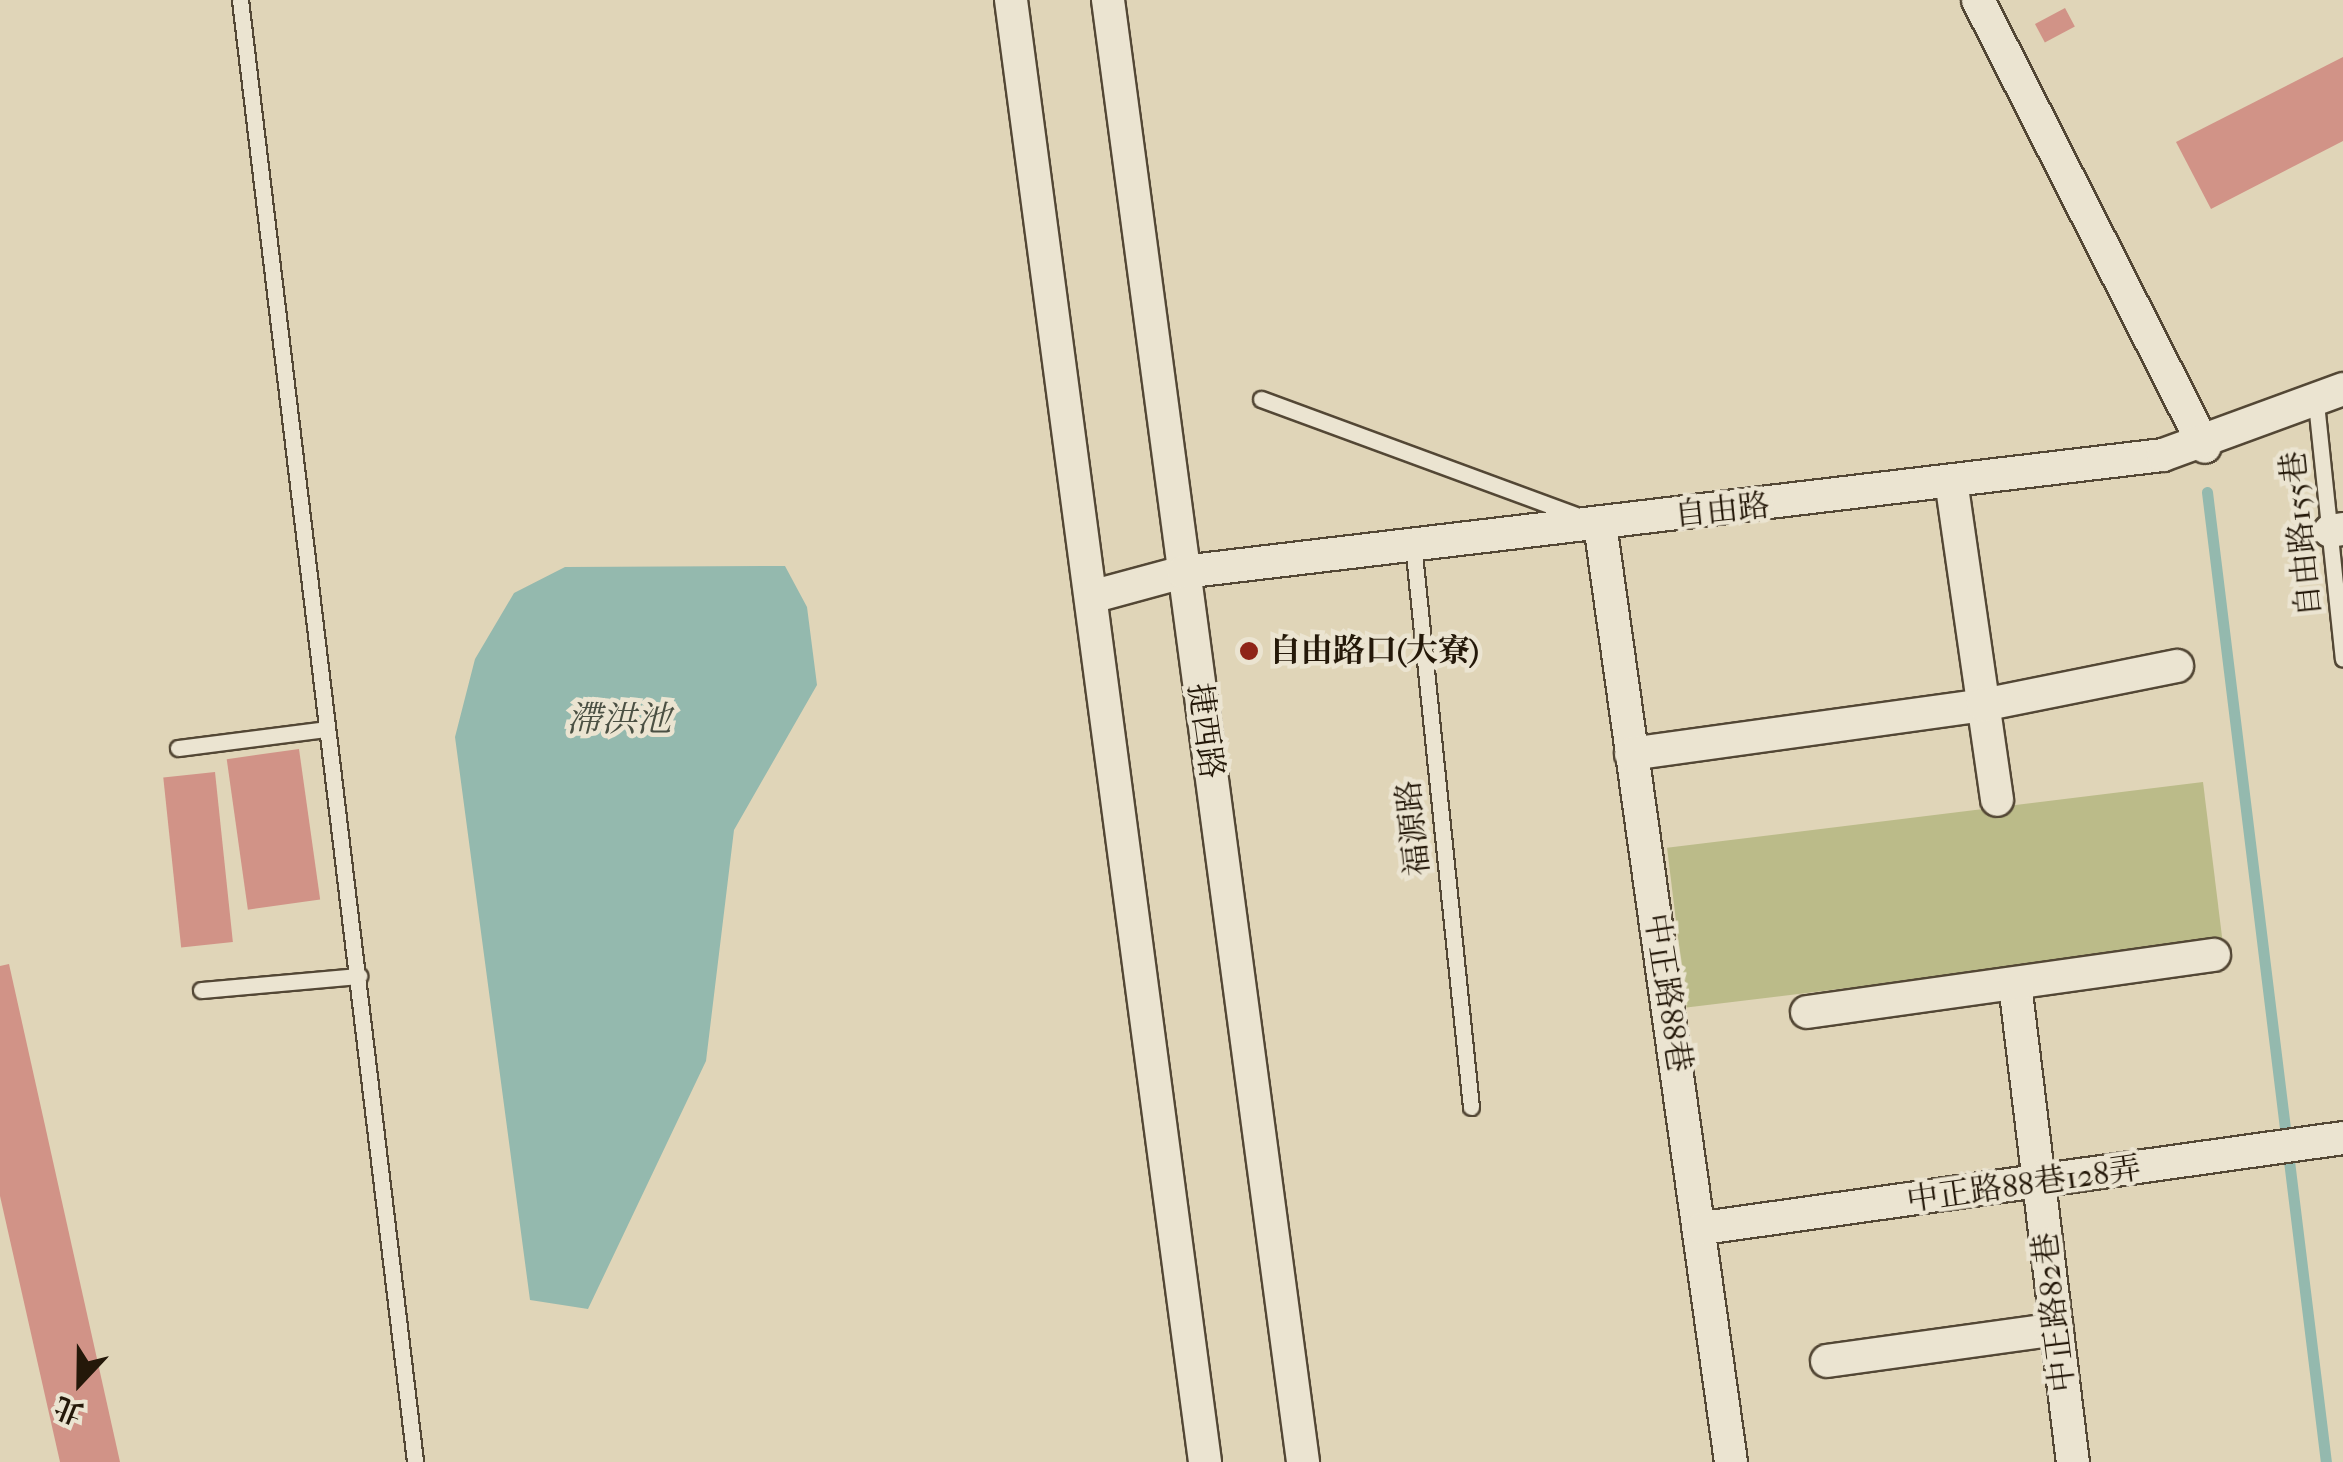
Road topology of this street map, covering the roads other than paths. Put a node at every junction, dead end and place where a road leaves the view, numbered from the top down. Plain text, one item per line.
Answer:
1 (240, 0) edge
2 (1012, 0) edge
3 (1108, 0) edge
4 (1978, 0) edge
5 (2330, 396) edge
6 (1262, 399) dead end
7 (2205, 447) junction
8 (1952, 487) junction
9 (1600, 524) junction
10 (2336, 530) edge
11 (1413, 544) junction
12 (1183, 572) junction
13 (1091, 597) junction
14 (2343, 659) edge
15 (2178, 666) dead end
16 (1983, 705) junction
17 (326, 729) junction
18 (178, 748) dead end
19 (1631, 754) junction
20 (1997, 800) dead end
21 (2214, 955) dead end
22 (359, 976) junction
23 (2016, 984) junction
24 (202, 990) dead end
25 (1807, 1012) dead end
26 (1471, 1107) dead end
27 (2343, 1138) edge
28 (2040, 1184) junction
29 (1703, 1228) junction
30 (2058, 1329) junction
31 (1827, 1361) dead end
32 (415, 1462) edge
33 (1205, 1462) edge
34 (1302, 1462) edge
35 (1731, 1462) edge
36 (2073, 1462) edge

1 - 17 lane
2 - 13 street
3 - 12 street, 捷西路
4 - 7 street
5 - 7 street, 自由路
5 - 10 lane, 自由路155巷
6 - 9 lane
7 - 8 street, 自由路
8 - 9 street, 自由路
8 - 16 street
9 - 11 street, 自由路
9 - 19 street, 中正路88巷
10 - 14 lane, 自由路155巷
11 - 12 street, 自由路
11 - 26 lane, 福源路
12 - 13 street, 自由路
12 - 34 street, 捷西路
13 - 33 street
15 - 16 street
16 - 19 street
16 - 20 street
17 - 18 lane
17 - 22 lane
19 - 29 street, 中正路88巷
21 - 23 street
22 - 24 lane
22 - 32 lane
23 - 25 street
23 - 28 street, 中正路82巷
27 - 28 street, 中正路88巷128弄
28 - 29 street, 中正路88巷128弄
28 - 30 street, 中正路82巷
29 - 35 street, 中正路88巷
30 - 31 street
30 - 36 street, 中正路82巷

